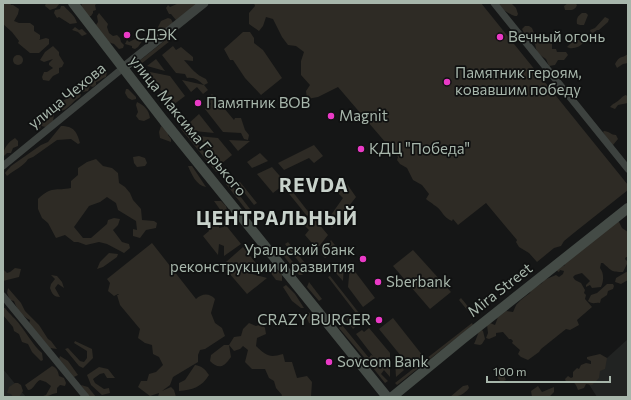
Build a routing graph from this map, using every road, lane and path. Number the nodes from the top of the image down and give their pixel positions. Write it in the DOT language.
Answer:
graph roads {
  1 [pos="73,3"];
  2 [pos="204,3"];
  3 [pos="494,3"];
  4 [pos="123,68"];
  5 [pos="3,166"];
  6 [pos="628,169"];
  7 [pos="628,208"];
  8 [pos="3,296"];
  9 [pos="86,397"];
  10 [pos="387,397"];
  11 [pos="392,397"];
  1 -- 4 [label="main road, улица Максима Горького"];
  2 -- 4 [label="street, улица Чехова"];
  3 -- 6 [label="street"];
  4 -- 5 [label="street, улица Чехова"];
  4 -- 10 [label="main road, улица Максима Горького"];
  7 -- 11 [label="main road, Mira Street"];
  8 -- 9 [label="street"];
}
